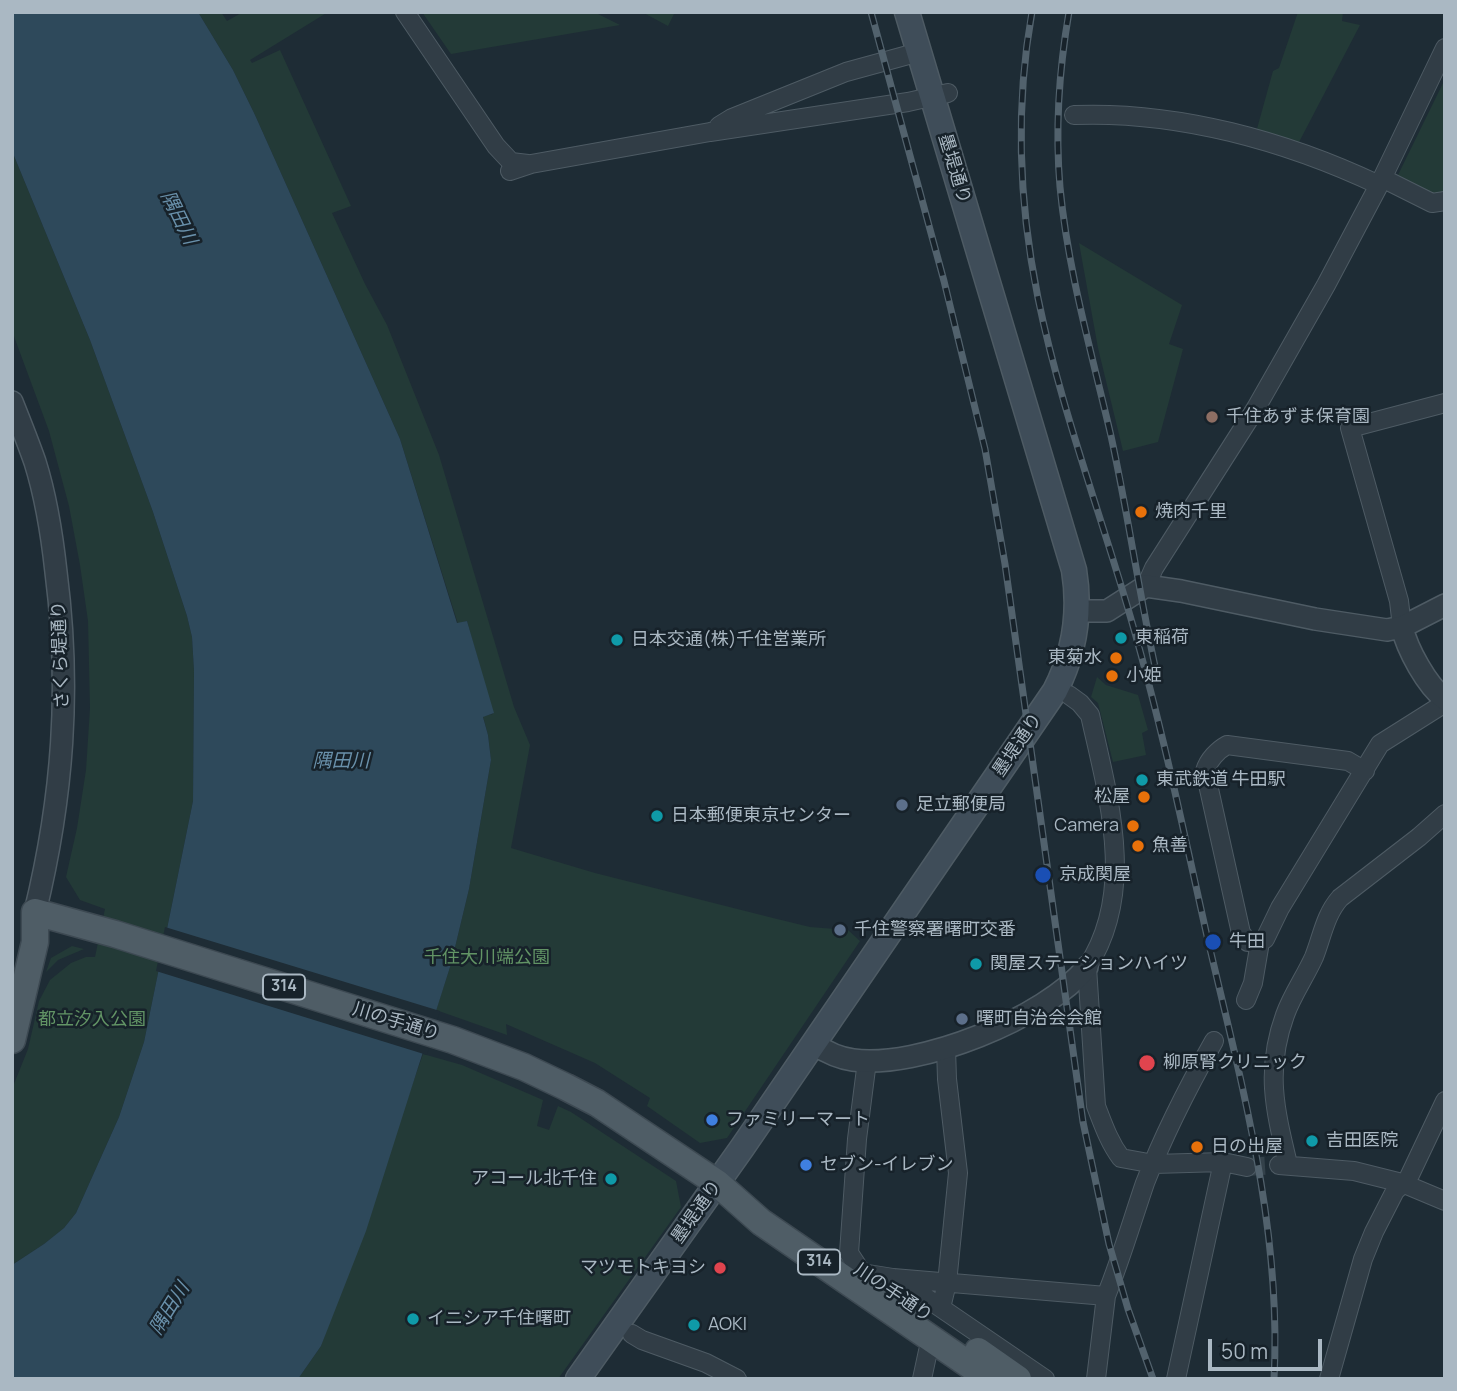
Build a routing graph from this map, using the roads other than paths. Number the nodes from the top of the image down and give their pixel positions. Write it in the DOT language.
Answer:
graph roads {
  1 [pos="405,12"];
  2 [pos="907,12"];
  3 [pos="924,12"];
  4 [pos="1445,48"];
  5 [pos="919,52"];
  6 [pos="940,94"];
  7 [pos="1074,115"];
  8 [pos="710,132"];
  9 [pos="531,164"];
  10 [pos="510,172"];
  11 [pos="1380,182"];
  12 [pos="1445,201"];
  13 [pos="12,402"];
  14 [pos="1445,403"];
  15 [pos="19,440"];
  16 [pos="1146,586"];
  17 [pos="1445,605"];
  18 [pos="1085,612"];
  19 [pos="1402,627"];
  20 [pos="1069,695"];
  21 [pos="1445,701"];
  22 [pos="1365,771"];
  23 [pos="1445,814"];
  24 [pos="35,912"];
  25 [pos="1260,942"];
  26 [pos="1087,967"];
  27 [pos="12,985"];
  28 [pos="1246,1000"];
  29 [pos="12,1040"];
  30 [pos="1214,1041"];
  31 [pos="820,1048"];
  32 [pos="946,1048"];
  33 [pos="867,1061"];
  34 [pos="1445,1101"];
  35 [pos="1223,1162"];
  36 [pos="1154,1164"];
  37 [pos="1247,1167"];
  38 [pos="1402,1183"];
  39 [pos="723,1188"];
  40 [pos="1445,1201"];
  41 [pos="893,1278"];
  42 [pos="858,1279"];
  43 [pos="947,1283"];
  44 [pos="1106,1296"];
  45 [pos="925,1315"];
  46 [pos="632,1334"];
  47 [pos="928,1351"];
  48 [pos="578,1379"];
  49 [pos="599,1379"];
  50 [pos="737,1379"];
  51 [pos="922,1379"];
  52 [pos="969,1379"];
  53 [pos="990,1379"];
  54 [pos="1018,1379"];
  55 [pos="1045,1379"];
  56 [pos="1096,1379"];
  57 [pos="1176,1379"];
  58 [pos="1329,1379"];
  1 -- 9 [label="street"];
  2 -- 5 [label="main road, 墨堤通り"];
  3 -- 6 [label="main road, 墨堤通り"];
  4 -- 11 [label="street"];
  5 -- 6 [label="main road, 墨堤通り"];
  5 -- 8 [label="street"];
  6 -- 8 [label="street"];
  6 -- 18 [label="main road, 墨堤通り"];
  7 -- 11 [label="street"];
  8 -- 9 [label="street"];
  9 -- 10 [label="street"];
  11 -- 12 [label="street"];
  11 -- 16 [label="street"];
  13 -- 15 [label="street, さくら堤通り"];
  14 -- 19 [label="street"];
  15 -- 24 [label="street, さくら堤通り"];
  16 -- 18 [label="street"];
  16 -- 19 [label="street"];
  17 -- 19 [label="street"];
  18 -- 20 [label="main road, 墨堤通り"];
  18 -- 31 [label="main road, 墨堤通り"];
  19 -- 21 [label="street"];
  20 -- 26 [label="street"];
  20 -- 31 [label="main road, 墨堤通り"];
  21 -- 22 [label="street"];
  22 -- 25 [label="street"];
  22 -- 25 [label="street"];
  23 -- 38 [label="street"];
  24 -- 27 [label="main road"];
  24 -- 29 [label="main road"];
  24 -- 39 [label="main road, 川の手通り / 314"];
  25 -- 28 [label="street"];
  26 -- 32 [label="street"];
  26 -- 36 [label="street"];
  30 -- 36 [label="street"];
  31 -- 33 [label="street"];
  31 -- 39 [label="main road, 墨堤通り"];
  32 -- 33 [label="street"];
  32 -- 43 [label="street"];
  33 -- 42 [label="street"];
  34 -- 38 [label="street"];
  35 -- 36 [label="street"];
  35 -- 37 [label="street"];
  35 -- 57 [label="street"];
  36 -- 44 [label="street"];
  38 -- 40 [label="street"];
  38 -- 58 [label="street"];
  39 -- 42 [label="main road, 川の手通り / 314"];
  39 -- 46 [label="main road, 墨堤通り"];
  39 -- 48 [label="main road, 墨堤通り"];
  41 -- 42 [label="street"];
  41 -- 43 [label="street"];
  41 -- 45 [label="street"];
  42 -- 45 [label="main road, 川の手通り / 314"];
  42 -- 47 [label="street"];
  43 -- 44 [label="street"];
  43 -- 45 [label="street"];
  44 -- 56 [label="street"];
  45 -- 53 [label="main road, 川の手通り / 314"];
  45 -- 54 [label="main road, 川の手通り / 314"];
  45 -- 55 [label="street"];
  46 -- 49 [label="main road, 墨堤通り"];
  46 -- 50 [label="street"];
  47 -- 51 [label="street"];
  47 -- 52 [label="street"];
}
